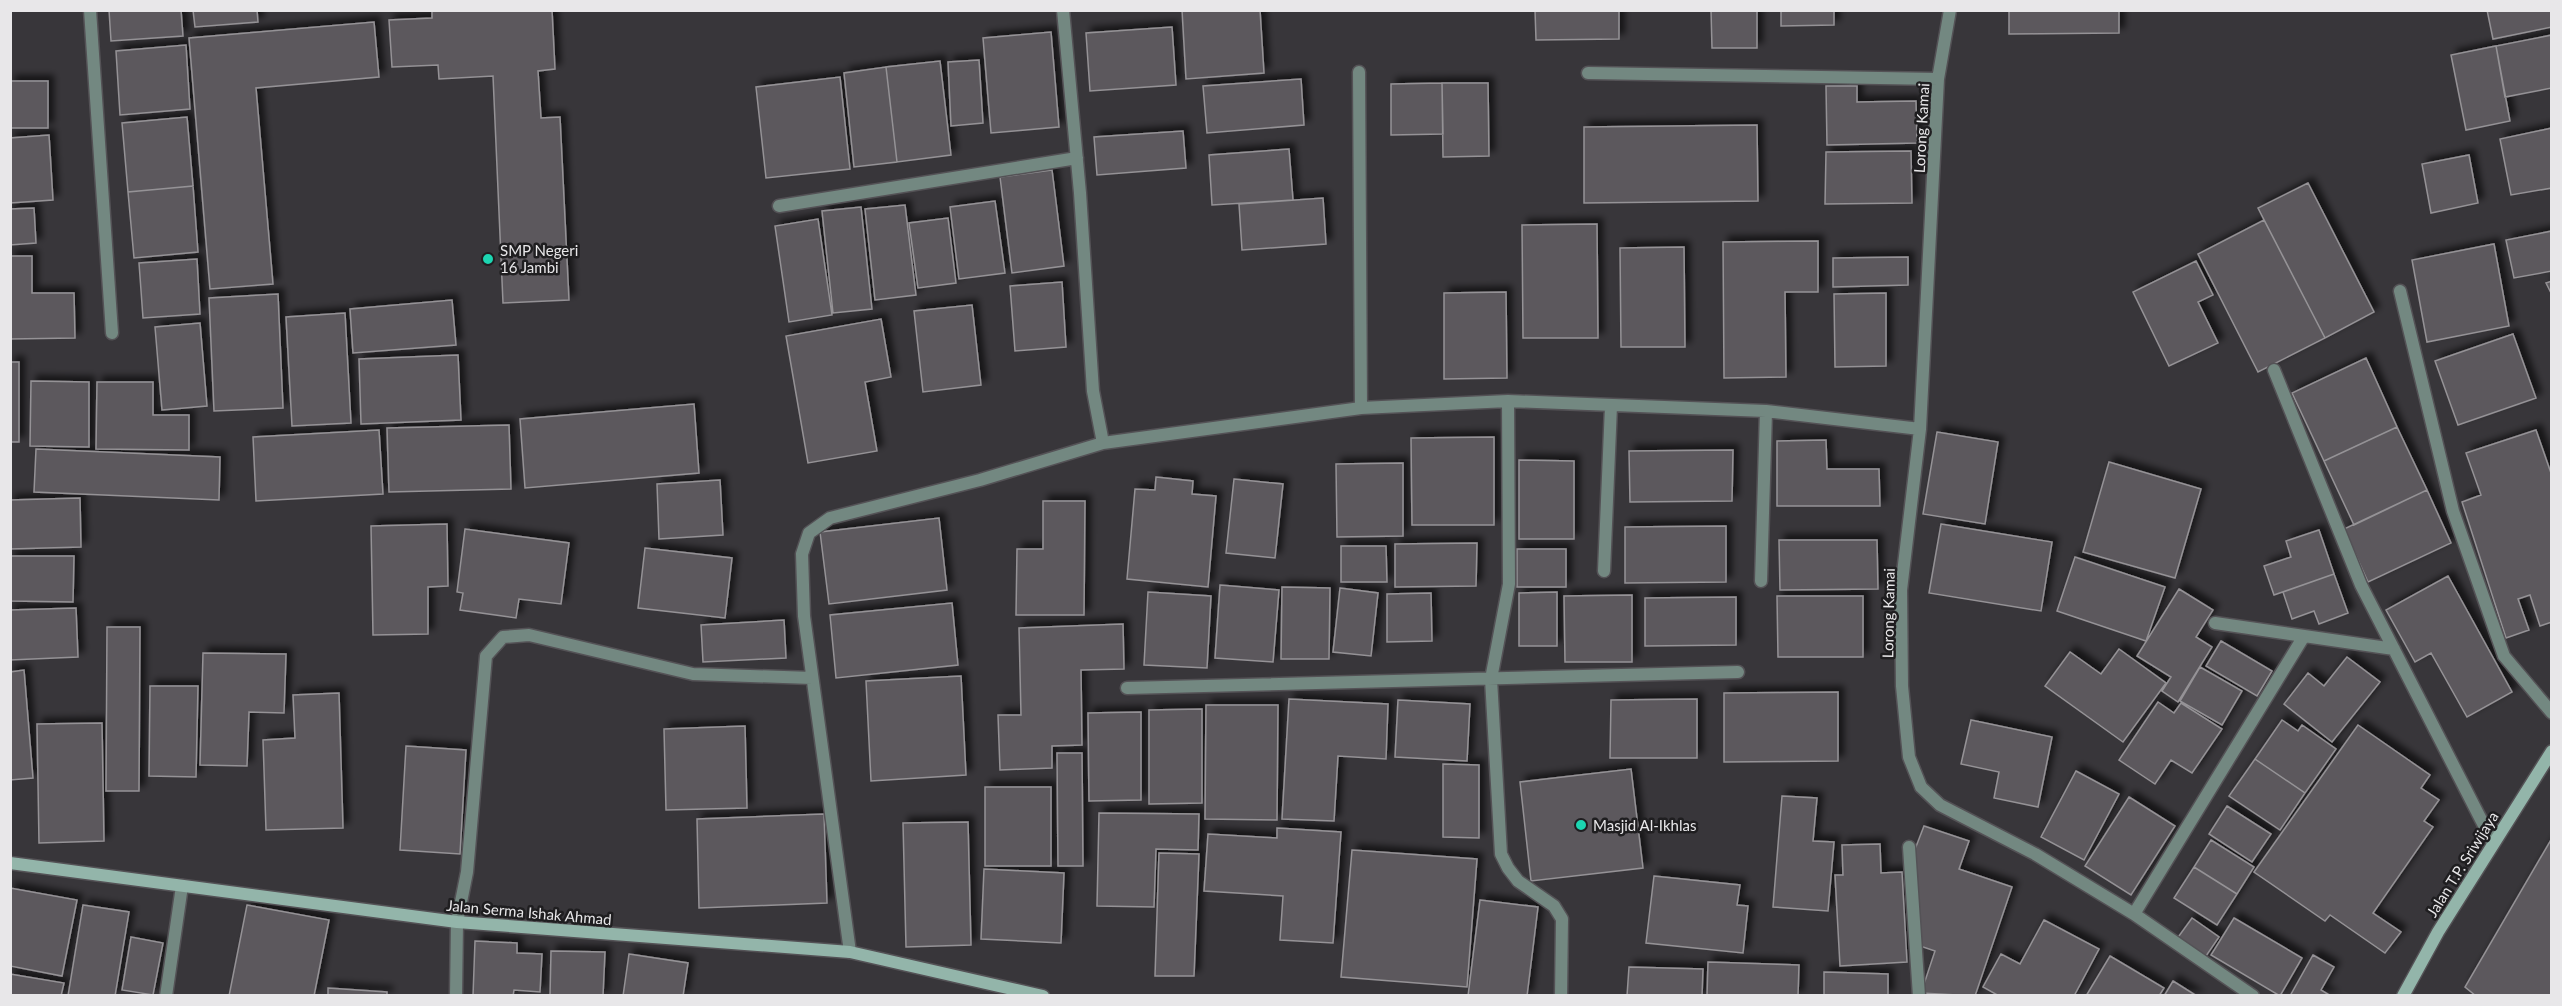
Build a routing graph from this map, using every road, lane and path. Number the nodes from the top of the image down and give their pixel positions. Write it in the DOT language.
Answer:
graph roads {
  1 [pos="90,10"];
  2 [pos="1064,10"];
  3 [pos="1950,10"];
  4 [pos="1359,72"];
  5 [pos="1588,73"];
  6 [pos="1938,79"];
  7 [pos="1077,158"];
  8 [pos="779,206"];
  9 [pos="2400,291"];
  10 [pos="112,333"];
  11 [pos="2274,370"];
  12 [pos="1508,401"];
  13 [pos="1611,406"];
  14 [pos="1361,408"];
  15 [pos="1766,411"];
  16 [pos="1920,429"];
  17 [pos="1103,443"];
  18 [pos="1604,571"];
  19 [pos="1761,581"];
  20 [pos="2215,623"];
  21 [pos="2304,636"];
  22 [pos="2394,649"];
  23 [pos="1738,672"];
  24 [pos="812,678"];
  25 [pos="1491,679"];
  26 [pos="1126,688"];
  27 [pos="2552,713"];
  28 [pos="2552,751"];
  29 [pos="2493,843"];
  30 [pos="1909,847"];
  31 [pos="10,863"];
  32 [pos="182,886"];
  33 [pos="2134,914"];
  34 [pos="457,922"];
  35 [pos="850,952"];
  36 [pos="166,996"];
  37 [pos="456,996"];
  38 [pos="1043,996"];
  39 [pos="1561,996"];
  40 [pos="1919,996"];
  41 [pos="2253,996"];
  42 [pos="2403,996"];
  1 -- 10 [label="street"];
  2 -- 7 [label="street"];
  3 -- 6 [label="street, Lorong Kamai"];
  4 -- 14 [label="street"];
  5 -- 6 [label="street"];
  6 -- 16 [label="street, Lorong Kamai"];
  7 -- 8 [label="street"];
  7 -- 17 [label="street"];
  9 -- 27 [label="street"];
  11 -- 22 [label="street"];
  12 -- 13 [label="street"];
  12 -- 14 [label="street"];
  12 -- 25 [label="street"];
  13 -- 15 [label="street"];
  13 -- 18 [label="street"];
  14 -- 17 [label="street"];
  15 -- 16 [label="street"];
  15 -- 19 [label="street"];
  16 -- 33 [label="street, Lorong Kamai"];
  17 -- 24 [label="street"];
  20 -- 21 [label="street"];
  21 -- 22 [label="street"];
  21 -- 33 [label="street"];
  22 -- 29 [label="street"];
  23 -- 25 [label="street"];
  24 -- 34 [label="street"];
  24 -- 35 [label="street"];
  25 -- 26 [label="street"];
  25 -- 39 [label="street"];
  28 -- 29 [label="street, Jalan T.P. Sriwijaya"];
  29 -- 42 [label="street, Jalan T.P. Sriwijaya"];
  30 -- 40 [label="street"];
  31 -- 32 [label="street, Jalan Serma Ishak Ahmad"];
  32 -- 34 [label="street, Jalan Serma Ishak Ahmad"];
  32 -- 36 [label="street"];
  33 -- 41 [label="street, Lorong Kamai"];
  34 -- 35 [label="street, Jalan Serma Ishak Ahmad"];
  34 -- 37 [label="street"];
  35 -- 38 [label="street, Jalan Serma Ishak Ahmad"];
}
